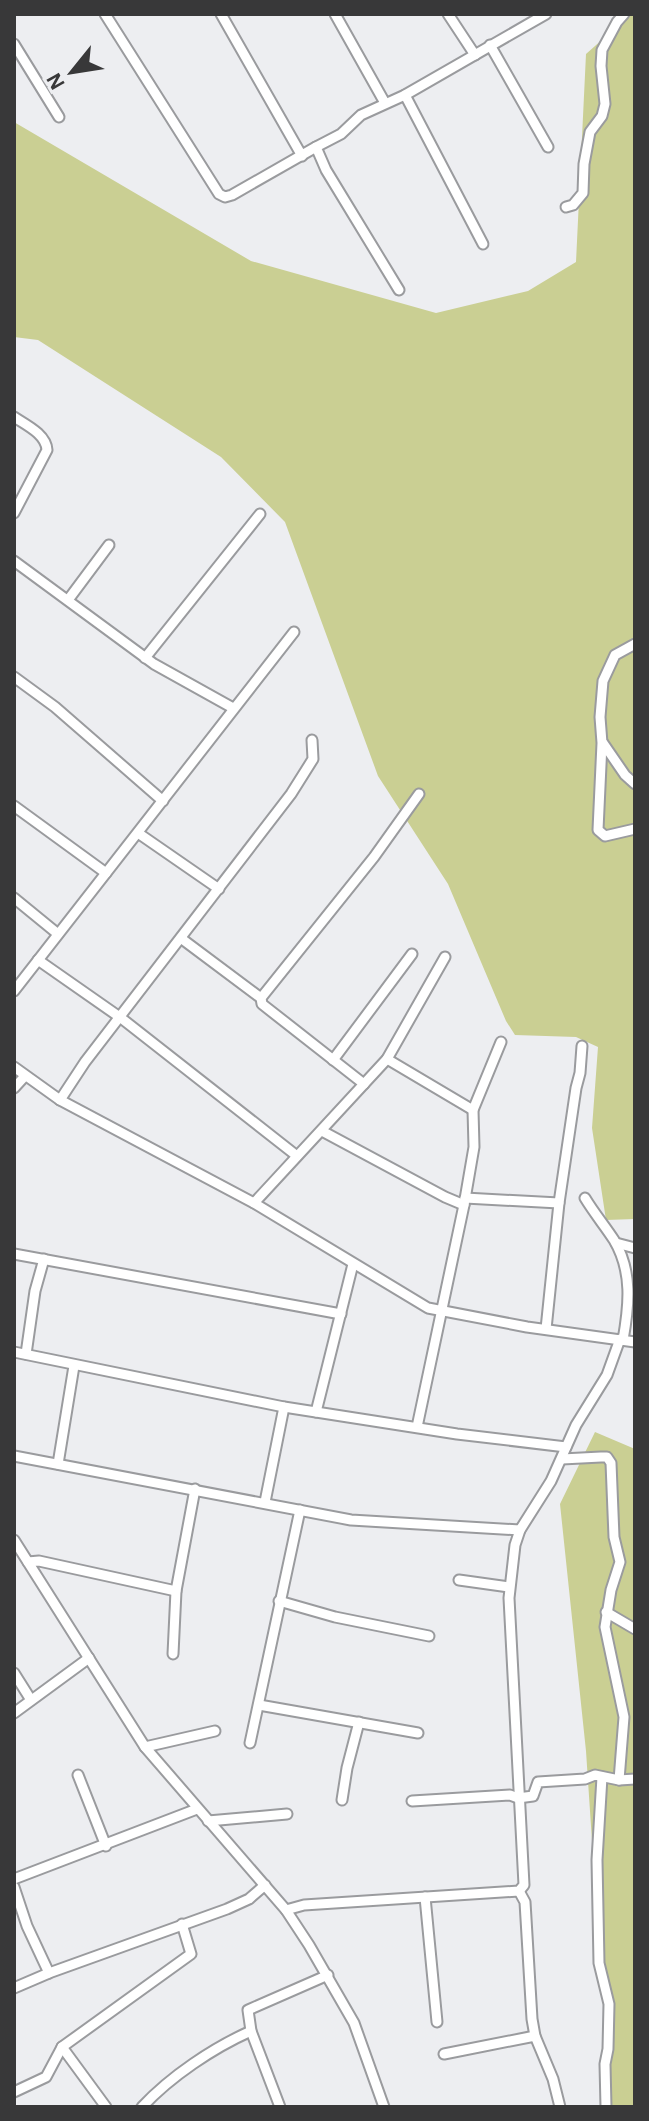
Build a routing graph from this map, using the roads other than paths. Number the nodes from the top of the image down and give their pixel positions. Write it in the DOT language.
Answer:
graph roads {
  1 [pos="105,14"];
  2 [pos="221,14"];
  3 [pos="335,14"];
  4 [pos="448,14"];
  5 [pos="546,14"];
  6 [pos="624,14"];
  7 [pos="14,44"];
  8 [pos="490,45"];
  9 [pos="475,55"];
  10 [pos="405,95"];
  11 [pos="385,103"];
  12 [pos="59,117"];
  13 [pos="316,147"];
  14 [pos="548,147"];
  15 [pos="302,156"];
  16 [pos="566,207"];
  17 [pos="483,244"];
  18 [pos="399,290"];
  19 [pos="14,417"];
  20 [pos="14,513"];
  21 [pos="260,514"];
  22 [pos="109,545"];
  23 [pos="14,561"];
  24 [pos="68,600"];
  25 [pos="294,632"];
  26 [pos="635,644"];
  27 [pos="145,658"];
  28 [pos="14,677"];
  29 [pos="233,708"];
  30 [pos="312,740"];
  31 [pos="602,743"];
  32 [pos="635,784"];
  33 [pos="419,794"];
  34 [pos="163,801"];
  35 [pos="14,806"];
  36 [pos="635,829"];
  37 [pos="138,833"];
  38 [pos="106,873"];
  39 [pos="219,889"];
  40 [pos="14,898"];
  41 [pos="58,934"];
  42 [pos="182,939"];
  43 [pos="412,954"];
  44 [pos="445,957"];
  45 [pos="38,960"];
  46 [pos="14,991"];
  47 [pos="261,998"];
  48 [pos="121,1018"];
  49 [pos="501,1042"];
  50 [pos="582,1046"];
  51 [pos="387,1059"];
  52 [pos="333,1060"];
  53 [pos="14,1067"];
  54 [pos="25,1076"];
  55 [pos="364,1084"];
  56 [pos="14,1088"];
  57 [pos="60,1100"];
  58 [pos="473,1110"];
  59 [pos="322,1131"];
  60 [pos="297,1156"];
  61 [pos="585,1198"];
  62 [pos="465,1201"];
  63 [pos="254,1203"];
  64 [pos="559,1203"];
  65 [pos="616,1243"];
  66 [pos="635,1248"];
  67 [pos="14,1254"];
  68 [pos="44,1259"];
  69 [pos="353,1264"];
  70 [pos="441,1312"];
  71 [pos="341,1314"];
  72 [pos="546,1329"];
  73 [pos="622,1340"];
  74 [pos="635,1342"];
  75 [pos="14,1352"];
  76 [pos="26,1354"];
  77 [pos="74,1366"];
  78 [pos="284,1407"];
  79 [pos="316,1412"];
  80 [pos="417,1427"];
  81 [pos="566,1447"];
  82 [pos="14,1456"];
  83 [pos="562,1459"];
  84 [pos="58,1464"];
  85 [pos="195,1489"];
  86 [pos="265,1502"];
  87 [pos="300,1510"];
  88 [pos="520,1530"];
  89 [pos="14,1540"];
  90 [pos="28,1562"];
  91 [pos="459,1580"];
  92 [pos="509,1587"];
  93 [pos="176,1591"];
  94 [pos="279,1601"];
  95 [pos="606,1612"];
  96 [pos="635,1629"];
  97 [pos="429,1636"];
  98 [pos="173,1654"];
  99 [pos="89,1658"];
  100 [pos="14,1673"];
  101 [pos="31,1700"];
  102 [pos="259,1705"];
  103 [pos="14,1713"];
  104 [pos="359,1722"];
  105 [pos="215,1731"];
  106 [pos="418,1733"];
  107 [pos="250,1743"];
  108 [pos="145,1747"];
  109 [pos="78,1775"];
  110 [pos="602,1777"];
  111 [pos="635,1779"];
  112 [pos="619,1780"];
  113 [pos="518,1798"];
  114 [pos="342,1800"];
  115 [pos="412,1801"];
  116 [pos="197,1809"];
  117 [pos="287,1814"];
  118 [pos="208,1821"];
  119 [pos="106,1846"];
  120 [pos="14,1879"];
  121 [pos="265,1885"];
  122 [pos="14,1887"];
  123 [pos="519,1891"];
  124 [pos="425,1897"];
  125 [pos="286,1910"];
  126 [pos="182,1924"];
  127 [pos="49,1973"];
  128 [pos="328,1975"];
  129 [pos="14,1988"];
  130 [pos="437,2022"];
  131 [pos="251,2031"];
  132 [pos="535,2036"];
  133 [pos="62,2047"];
  134 [pos="444,2054"];
  135 [pos="14,2092"];
  136 [pos="106,2107"];
  137 [pos="142,2107"];
  138 [pos="280,2107"];
  139 [pos="384,2107"];
  140 [pos="560,2107"];
  141 [pos="606,2107"];
  1 -- 15 [label="street"];
  2 -- 15 [label="street"];
  3 -- 11 [label="street"];
  4 -- 9 [label="street"];
  5 -- 8 [label="street"];
  6 -- 16 [label="street"];
  7 -- 12 [label="street"];
  8 -- 9 [label="street"];
  8 -- 14 [label="street"];
  9 -- 10 [label="street"];
  10 -- 11 [label="street"];
  10 -- 17 [label="street"];
  11 -- 13 [label="street"];
  13 -- 15 [label="street"];
  13 -- 18 [label="street"];
  19 -- 20 [label="street"];
  21 -- 27 [label="street"];
  22 -- 24 [label="street"];
  23 -- 24 [label="street"];
  24 -- 27 [label="street"];
  25 -- 29 [label="street"];
  26 -- 31 [label="street"];
  27 -- 29 [label="street"];
  28 -- 34 [label="street"];
  29 -- 34 [label="street"];
  30 -- 39 [label="street"];
  31 -- 32 [label="street"];
  31 -- 36 [label="street"];
  33 -- 47 [label="street"];
  34 -- 37 [label="street"];
  35 -- 38 [label="street"];
  37 -- 38 [label="street"];
  37 -- 39 [label="street"];
  38 -- 41 [label="street"];
  39 -- 42 [label="street"];
  40 -- 41 [label="street"];
  41 -- 45 [label="street"];
  42 -- 47 [label="street"];
  42 -- 48 [label="street"];
  43 -- 52 [label="street"];
  44 -- 51 [label="street"];
  45 -- 46 [label="street"];
  45 -- 48 [label="street"];
  47 -- 52 [label="street"];
  48 -- 57 [label="street"];
  48 -- 60 [label="street"];
  49 -- 58 [label="street"];
  50 -- 64 [label="street"];
  51 -- 55 [label="street"];
  51 -- 58 [label="street"];
  52 -- 55 [label="street"];
  53 -- 54 [label="street"];
  54 -- 56 [label="street"];
  54 -- 57 [label="street"];
  55 -- 59 [label="street"];
  57 -- 63 [label="street"];
  58 -- 62 [label="street"];
  59 -- 60 [label="street"];
  59 -- 62 [label="street"];
  60 -- 63 [label="street"];
  61 -- 65 [label="street"];
  62 -- 64 [label="street"];
  62 -- 70 [label="street"];
  63 -- 69 [label="street"];
  64 -- 72 [label="street"];
  65 -- 66 [label="street"];
  65 -- 73 [label="street"];
  67 -- 68 [label="street"];
  68 -- 71 [label="street"];
  68 -- 76 [label="street"];
  69 -- 70 [label="street"];
  69 -- 71 [label="street"];
  70 -- 72 [label="street"];
  70 -- 80 [label="street"];
  71 -- 79 [label="street"];
  72 -- 73 [label="street"];
  73 -- 74 [label="street"];
  73 -- 81 [label="street"];
  75 -- 76 [label="street"];
  76 -- 77 [label="street"];
  77 -- 78 [label="street"];
  77 -- 84 [label="street"];
  78 -- 79 [label="street"];
  78 -- 86 [label="street"];
  79 -- 80 [label="street"];
  80 -- 81 [label="street"];
  81 -- 83 [label="street"];
  82 -- 84 [label="street"];
  83 -- 88 [label="street"];
  83 -- 95 [label="street"];
  84 -- 85 [label="street"];
  85 -- 86 [label="street"];
  85 -- 93 [label="street"];
  86 -- 87 [label="street"];
  87 -- 88 [label="street"];
  87 -- 94 [label="street"];
  88 -- 92 [label="street"];
  89 -- 90 [label="street"];
  90 -- 93 [label="street"];
  90 -- 99 [label="street"];
  91 -- 92 [label="street"];
  92 -- 113 [label="street"];
  93 -- 98 [label="street"];
  94 -- 97 [label="street"];
  94 -- 102 [label="street"];
  95 -- 96 [label="street"];
  95 -- 112 [label="street"];
  99 -- 101 [label="street"];
  99 -- 108 [label="street"];
  100 -- 101 [label="street"];
  101 -- 103 [label="street"];
  102 -- 104 [label="street"];
  102 -- 107 [label="street"];
  104 -- 106 [label="street"];
  104 -- 114 [label="street"];
  105 -- 108 [label="street"];
  108 -- 116 [label="street"];
  109 -- 119 [label="street"];
  110 -- 112 [label="street"];
  110 -- 113 [label="street"];
  110 -- 141 [label="street"];
  111 -- 112 [label="street"];
  113 -- 115 [label="street"];
  113 -- 123 [label="street"];
  116 -- 118 [label="street"];
  116 -- 119 [label="street"];
  117 -- 118 [label="street"];
  118 -- 121 [label="street"];
  119 -- 120 [label="street"];
  121 -- 125 [label="street"];
  121 -- 126 [label="street"];
  122 -- 127 [label="street"];
  123 -- 124 [label="street"];
  123 -- 132 [label="street"];
  124 -- 125 [label="street"];
  124 -- 130 [label="street"];
  125 -- 128 [label="street"];
  126 -- 127 [label="street"];
  126 -- 133 [label="street"];
  127 -- 129 [label="street"];
  128 -- 131 [label="street"];
  128 -- 139 [label="street"];
  131 -- 137 [label="street"];
  131 -- 138 [label="street"];
  132 -- 134 [label="street"];
  132 -- 140 [label="street"];
  133 -- 135 [label="street"];
  133 -- 136 [label="street"];
}
